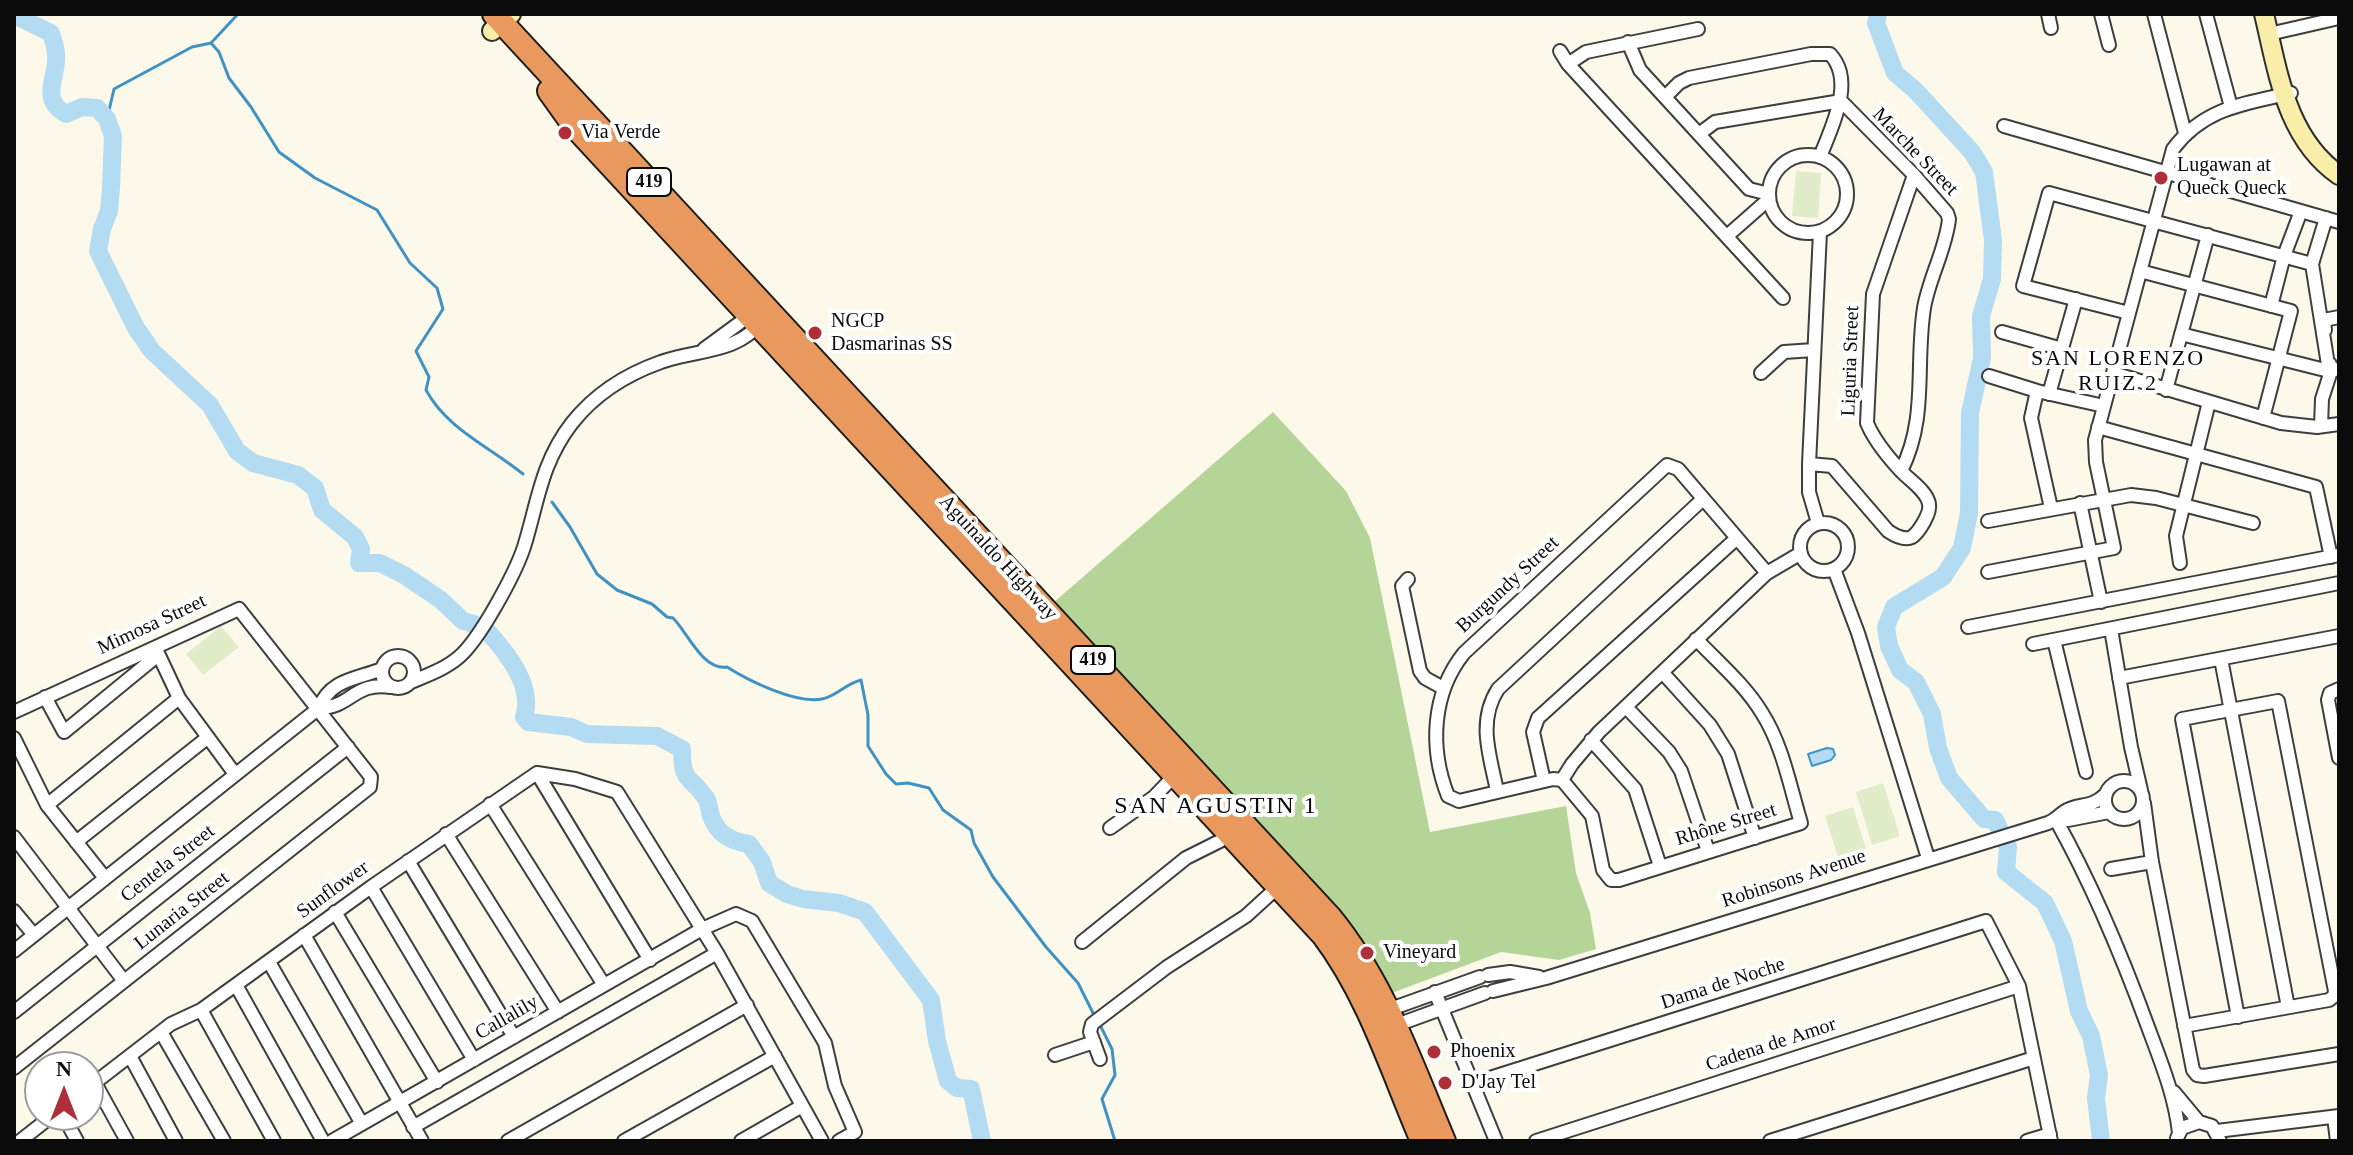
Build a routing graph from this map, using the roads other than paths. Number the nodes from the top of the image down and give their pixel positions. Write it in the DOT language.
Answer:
graph roads {
  1 [pos="2048,14"];
  2 [pos="2101,14"];
  3 [pos="2154,14"];
  4 [pos="2206,14"];
  5 [pos="2264,14"];
  6 [pos="2271,14"];
  7 [pos="2333,17"];
  8 [pos="495,19"];
  9 [pos="2051,28"];
  10 [pos="1698,29"];
  11 [pos="2272,34"];
  12 [pos="1628,42"];
  13 [pos="2109,45"];
  14 [pos="1560,51"];
  15 [pos="1568,64"];
  16 [pos="2287,94"];
  17 [pos="1665,97"];
  18 [pos="1841,101"];
  19 [pos="2231,107"];
  20 [pos="2004,126"];
  21 [pos="2185,133"];
  22 [pos="1699,134"];
  23 [pos="1820,157"];
  24 [pos="2339,167"];
  25 [pos="2167,172"];
  26 [pos="1914,175"];
  27 [pos="2339,175"];
  28 [pos="1769,196"];
  29 [pos="2301,211"];
  30 [pos="2154,220"];
  31 [pos="2332,220"];
  32 [pos="1820,232"];
  33 [pos="2208,235"];
  34 [pos="1727,236"];
  35 [pos="2284,256"];
  36 [pos="2312,264"];
  37 [pos="2140,271"];
  38 [pos="2194,286"];
  39 [pos="1783,298"];
  40 [pos="2076,299"];
  41 [pos="2271,306"];
  42 [pos="2129,313"];
  43 [pos="758,316"];
  44 [pos="2339,317"];
  45 [pos="2002,332"];
  46 [pos="2181,334"];
  47 [pos="2062,349"];
  48 [pos="1814,350"];
  49 [pos="2278,358"];
  50 [pos="2333,370"];
  51 [pos="1761,373"];
  52 [pos="2113,373"];
  53 [pos="1989,376"];
  54 [pos="2166,390"];
  55 [pos="2043,392"];
  56 [pos="2209,402"];
  57 [pos="2104,406"];
  58 [pos="2263,418"];
  59 [pos="2339,424"];
  60 [pos="2321,426"];
  61 [pos="2098,427"];
  62 [pos="2196,454"];
  63 [pos="1809,464"];
  64 [pos="1901,471"];
  65 [pos="2104,498"];
  66 [pos="1703,499"];
  67 [pos="2080,503"];
  68 [pos="2184,505"];
  69 [pos="2051,508"];
  70 [pos="1988,521"];
  71 [pos="1818,523"];
  72 [pos="2253,523"];
  73 [pos="1737,538"];
  74 [pos="2091,553"];
  75 [pos="2335,556"];
  76 [pos="1802,557"];
  77 [pos="2180,563"];
  78 [pos="1834,569"];
  79 [pos="1988,572"];
  80 [pos="1767,573"];
  81 [pos="1408,579"];
  82 [pos="2339,583"];
  83 [pos="2101,602"];
  84 [pos="1968,627"];
  85 [pos="2111,629"];
  86 [pos="2339,636"];
  87 [pos="1696,639"];
  88 [pos="2054,640"];
  89 [pos="2033,644"];
  90 [pos="157,650"];
  91 [pos="2221,659"];
  92 [pos="411,662"];
  93 [pos="451,664"];
  94 [pos="382,669"];
  95 [pos="1663,673"];
  96 [pos="2119,678"];
  97 [pos="411,682"];
  98 [pos="391,687"];
  99 [pos="1443,688"];
  100 [pos="2334,691"];
  101 [pos="45,697"];
  102 [pos="179,698"];
  103 [pos="1626,707"];
  104 [pos="319,708"];
  105 [pos="2231,710"];
  106 [pos="14,712"];
  107 [pos="14,738"];
  108 [pos="207,738"];
  109 [pos="1591,740"];
  110 [pos="348,747"];
  111 [pos="2131,747"];
  112 [pos="2339,758"];
  113 [pos="1182,769"];
  114 [pos="2086,772"];
  115 [pos="537,773"];
  116 [pos="235,774"];
  117 [pos="1562,780"];
  118 [pos="1544,781"];
  119 [pos="371,782"];
  120 [pos="2119,782"];
  121 [pos="1497,791"];
  122 [pos="2106,794"];
  123 [pos="2143,796"];
  124 [pos="490,804"];
  125 [pos="47,805"];
  126 [pos="2109,812"];
  127 [pos="2133,818"];
  128 [pos="2052,821"];
  129 [pos="1234,826"];
  130 [pos="1110,828"];
  131 [pos="446,834"];
  132 [pos="14,837"];
  133 [pos="1755,838"];
  134 [pos="2149,839"];
  135 [pos="76,842"];
  136 [pos="1708,851"];
  137 [pos="1928,858"];
  138 [pos="408,861"];
  139 [pos="2152,862"];
  140 [pos="1660,866"];
  141 [pos="2111,869"];
  142 [pos="105,878"];
  143 [pos="1285,880"];
  144 [pos="371,887"];
  145 [pos="67,908"];
  146 [pos="14,911"];
  147 [pos="335,912"];
  148 [pos="702,929"];
  149 [pos="34,935"];
  150 [pos="304,935"];
  151 [pos="1082,942"];
  152 [pos="97,947"];
  153 [pos="14,951"];
  154 [pos="717,953"];
  155 [pos="650,960"];
  156 [pos="269,962"];
  157 [pos="1546,978"];
  158 [pos="124,981"];
  159 [pos="236,985"];
  160 [pos="604,985"];
  161 [pos="2019,986"];
  162 [pos="1435,992"];
  163 [pos="747,1005"];
  164 [pos="2288,1007"];
  165 [pos="1441,1009"];
  166 [pos="201,1010"];
  167 [pos="14,1012"];
  168 [pos="558,1012"];
  169 [pos="2238,1017"];
  170 [pos="1383,1021"];
  171 [pos="2184,1026"];
  172 [pos="161,1032"];
  173 [pos="514,1037"];
  174 [pos="1094,1042"];
  175 [pos="2339,1054"];
  176 [pos="1055,1055"];
  177 [pos="130,1056"];
  178 [pos="775,1056"];
  179 [pos="2034,1058"];
  180 [pos="1100,1059"];
  181 [pos="474,1060"];
  182 [pos="14,1068"];
  183 [pos="104,1077"];
  184 [pos="437,1082"];
  185 [pos="1471,1084"];
  186 [pos="2169,1086"];
  187 [pos="399,1103"];
  188 [pos="104,1105"];
  189 [pos="802,1106"];
  190 [pos="2336,1116"];
  191 [pos="2199,1122"];
  192 [pos="362,1124"];
  193 [pos="413,1127"];
  194 [pos="2178,1137"];
  195 [pos="2050,1138"];
  196 [pos="2221,1138"];
  197 [pos="127,1141"];
  198 [pos="176,1141"];
  199 [pos="224,1141"];
  200 [pos="274,1141"];
  201 [pos="323,1141"];
  202 [pos="332,1141"];
  203 [pos="422,1141"];
  204 [pos="508,1141"];
  205 [pos="624,1141"];
  206 [pos="741,1141"];
  207 [pos="822,1141"];
  208 [pos="839,1141"];
  209 [pos="1422,1141"];
  210 [pos="1444,1141"];
  211 [pos="1496,1141"];
  212 [pos="1536,1141"];
  213 [pos="1770,1141"];
  214 [pos="2027,1141"];
  215 [pos="2337,1141"];
  1 -- 9 [label="street"];
  2 -- 13 [label="street"];
  3 -- 21 [label="street"];
  4 -- 19 [label="street"];
  5 -- 11 [label="street"];
  6 -- 11 [label="street"];
  7 -- 11 [label="street"];
  8 -- 43 [label="highway, Aguinaldo Highway / 419"];
  10 -- 12 [label="street"];
  11 -- 16 [label="street"];
  12 -- 15 [label="street"];
  12 -- 17 [label="street"];
  14 -- 15 [label="street"];
  15 -- 34 [label="street"];
  16 -- 19 [label="street"];
  16 -- 24 [label="street"];
  16 -- 27 [label="street"];
  17 -- 18 [label="street"];
  17 -- 22 [label="street"];
  18 -- 22 [label="street"];
  18 -- 23 [label="street"];
  18 -- 26 [label="street, Marche Street"];
  19 -- 21 [label="street"];
  20 -- 25 [label="street"];
  21 -- 25 [label="street"];
  22 -- 28 [label="street"];
  23 -- 28 [label="street"];
  23 -- 32 [label="street"];
  25 -- 29 [label="street"];
  25 -- 30 [label="street"];
  26 -- 64 [label="street, Liguria Street"];
  26 -- 64 [label="street, Marche Street"];
  28 -- 32 [label="street"];
  28 -- 34 [label="street"];
  29 -- 31 [label="street"];
  29 -- 35 [label="street"];
  30 -- 33 [label="street"];
  30 -- 37 [label="street"];
  30 -- 40 [label="street"];
  31 -- 36 [label="street"];
  32 -- 48 [label="street"];
  33 -- 35 [label="street"];
  33 -- 38 [label="street"];
  34 -- 39 [label="street"];
  35 -- 36 [label="street"];
  35 -- 41 [label="street"];
  36 -- 50 [label="street"];
  37 -- 38 [label="street"];
  37 -- 42 [label="street"];
  38 -- 41 [label="street"];
  38 -- 46 [label="street"];
  40 -- 42 [label="street"];
  40 -- 47 [label="street"];
  41 -- 49 [label="street"];
  42 -- 52 [label="street"];
  43 -- 93 [label="street"];
  43 -- 113 [label="highway, Aguinaldo Highway / 419"];
  44 -- 50 [label="street"];
  45 -- 47 [label="street"];
  46 -- 49 [label="street"];
  46 -- 54 [label="street"];
  47 -- 55 [label="street"];
  48 -- 51 [label="street"];
  48 -- 63 [label="street"];
  49 -- 50 [label="street"];
  49 -- 58 [label="street"];
  50 -- 60 [label="street"];
  52 -- 54 [label="street"];
  52 -- 57 [label="street"];
  53 -- 55 [label="street"];
  54 -- 56 [label="street"];
  55 -- 57 [label="street"];
  55 -- 69 [label="street"];
  56 -- 58 [label="street"];
  56 -- 62 [label="street"];
  57 -- 61 [label="street"];
  58 -- 60 [label="street"];
  59 -- 60 [label="street"];
  61 -- 62 [label="street"];
  61 -- 65 [label="street"];
  62 -- 68 [label="street"];
  62 -- 75 [label="street"];
  63 -- 64 [label="street, Liguria Street"];
  63 -- 71 [label="street"];
  65 -- 67 [label="street"];
  65 -- 68 [label="street"];
  65 -- 74 [label="street"];
  66 -- 73 [label="street, Burgundy Street"];
  66 -- 99 [label="street, Burgundy Street"];
  66 -- 121 [label="street"];
  67 -- 69 [label="street"];
  67 -- 74 [label="street"];
  68 -- 72 [label="street"];
  68 -- 77 [label="street"];
  69 -- 70 [label="street"];
  71 -- 76 [label="street"];
  71 -- 78 [label="street"];
  73 -- 80 [label="street, Burgundy Street"];
  73 -- 118 [label="street"];
  74 -- 79 [label="street"];
  74 -- 83 [label="street"];
  75 -- 83 [label="street"];
  76 -- 78 [label="street"];
  76 -- 80 [label="street"];
  78 -- 137 [label="street"];
  80 -- 87 [label="street"];
  81 -- 99 [label="street"];
  82 -- 85 [label="street"];
  83 -- 84 [label="street"];
  85 -- 88 [label="street"];
  85 -- 96 [label="street"];
  86 -- 91 [label="street"];
  87 -- 95 [label="street"];
  87 -- 133 [label="street, Rhône Street"];
  88 -- 89 [label="street"];
  88 -- 114 [label="street"];
  90 -- 101 [label="street, Mimosa Street"];
  90 -- 101 [label="street"];
  90 -- 102 [label="street"];
  90 -- 104 [label="street, Mimosa Street"];
  91 -- 96 [label="street"];
  91 -- 105 [label="street"];
  92 -- 93 [label="street"];
  92 -- 94 [label="street"];
  92 -- 97 [label="street"];
  93 -- 97 [label="street"];
  94 -- 98 [label="street"];
  94 -- 104 [label="street"];
  95 -- 103 [label="street"];
  95 -- 133 [label="street"];
  96 -- 111 [label="street"];
  97 -- 98 [label="street"];
  98 -- 104 [label="street"];
  99 -- 121 [label="street, Burgundy Street"];
  100 -- 112 [label="street"];
  101 -- 106 [label="street, Mimosa Street"];
  102 -- 108 [label="street"];
  102 -- 125 [label="street"];
  103 -- 109 [label="street"];
  103 -- 136 [label="street"];
  104 -- 110 [label="street, Mimosa Street"];
  104 -- 116 [label="street"];
  105 -- 164 [label="street"];
  105 -- 164 [label="street"];
  105 -- 169 [label="street"];
  107 -- 125 [label="street"];
  108 -- 116 [label="street"];
  108 -- 135 [label="street"];
  109 -- 117 [label="street"];
  109 -- 140 [label="street"];
  110 -- 119 [label="street, Mimosa Street"];
  110 -- 152 [label="street, Centela Street"];
  111 -- 120 [label="street"];
  111 -- 123 [label="street"];
  113 -- 129 [label="highway, Aguinaldo Highway / 419"];
  113 -- 130 [label="street"];
  115 -- 124 [label="street, Sunflower"];
  115 -- 148 [label="street"];
  115 -- 155 [label="street"];
  116 -- 142 [label="street"];
  117 -- 118 [label="street, Burgundy Street"];
  117 -- 140 [label="street, Rhône Street"];
  118 -- 121 [label="street, Burgundy Street"];
  119 -- 158 [label="street, Lunaria Street"];
  120 -- 122 [label="street"];
  120 -- 123 [label="street"];
  122 -- 126 [label="street"];
  122 -- 128 [label="street, Robinsons Avenue"];
  123 -- 127 [label="street"];
  123 -- 134 [label="street"];
  124 -- 131 [label="street, Sunflower"];
  124 -- 160 [label="street"];
  125 -- 135 [label="street"];
  126 -- 127 [label="street"];
  126 -- 128 [label="street, Robinsons Avenue"];
  127 -- 134 [label="street"];
  128 -- 137 [label="street, Robinsons Avenue"];
  128 -- 186 [label="street"];
  129 -- 143 [label="highway, Aguinaldo Highway / 419"];
  129 -- 151 [label="street"];
  131 -- 138 [label="street, Sunflower"];
  131 -- 168 [label="street"];
  132 -- 145 [label="street"];
  133 -- 136 [label="street, Rhône Street"];
  134 -- 139 [label="street"];
  135 -- 142 [label="street"];
  136 -- 140 [label="street, Rhône Street"];
  137 -- 157 [label="street, Robinsons Avenue"];
  138 -- 144 [label="street, Sunflower"];
  138 -- 173 [label="street"];
  139 -- 141 [label="street"];
  139 -- 171 [label="street"];
  142 -- 145 [label="street"];
  143 -- 170 [label="highway, Aguinaldo Highway / 419"];
  143 -- 174 [label="street"];
  144 -- 147 [label="street, Sunflower"];
  144 -- 181 [label="street"];
  145 -- 149 [label="street"];
  145 -- 152 [label="street"];
  146 -- 149 [label="street"];
  147 -- 150 [label="street, Sunflower"];
  147 -- 184 [label="street"];
  148 -- 154 [label="street"];
  148 -- 155 [label="street, Callalily"];
  148 -- 208 [label="street, Callalily"];
  149 -- 153 [label="street"];
  150 -- 156 [label="street, Sunflower"];
  150 -- 187 [label="street"];
  152 -- 158 [label="street"];
  152 -- 167 [label="street, Centela Street"];
  154 -- 163 [label="street"];
  154 -- 193 [label="street"];
  155 -- 160 [label="street, Callalily"];
  156 -- 159 [label="street, Sunflower"];
  156 -- 192 [label="street"];
  157 -- 162 [label="street, Robinsons Avenue"];
  157 -- 165 [label="street, Robinsons Avenue"];
  158 -- 182 [label="street, Lunaria Street"];
  159 -- 166 [label="street, Sunflower"];
  159 -- 201 [label="street"];
  160 -- 168 [label="street, Callalily"];
  161 -- 179 [label="street"];
  161 -- 185 [label="street, Dama de Noche"];
  161 -- 212 [label="street, Cadena de Amor"];
  162 -- 165 [label="street"];
  162 -- 170 [label="street, Robinsons Avenue"];
  163 -- 178 [label="street"];
  163 -- 204 [label="street"];
  164 -- 169 [label="street"];
  165 -- 170 [label="street, Robinsons Avenue"];
  165 -- 185 [label="street"];
  166 -- 172 [label="street, Sunflower"];
  166 -- 200 [label="street"];
  168 -- 173 [label="street, Callalily"];
  169 -- 171 [label="street"];
  170 -- 209 [label="highway, Aguinaldo Highway / 419"];
  170 -- 210 [label="highway, Aguinaldo Highway / 419"];
  171 -- 175 [label="street"];
  172 -- 177 [label="street, Sunflower"];
  172 -- 199 [label="street"];
  173 -- 181 [label="street, Callalily"];
  174 -- 176 [label="street"];
  174 -- 180 [label="street"];
  177 -- 183 [label="street, Sunflower"];
  177 -- 198 [label="street"];
  178 -- 189 [label="street"];
  178 -- 205 [label="street"];
  179 -- 195 [label="street"];
  179 -- 213 [label="street"];
  181 -- 184 [label="street, Callalily"];
  184 -- 187 [label="street, Callalily"];
  185 -- 211 [label="street"];
  186 -- 191 [label="street"];
  186 -- 194 [label="street"];
  187 -- 192 [label="street, Callalily"];
  187 -- 193 [label="street"];
  188 -- 197 [label="street"];
  189 -- 206 [label="street"];
  189 -- 207 [label="street"];
  190 -- 196 [label="street"];
  190 -- 215 [label="street"];
  191 -- 194 [label="street"];
  191 -- 196 [label="street"];
  192 -- 202 [label="street, Callalily"];
  193 -- 203 [label="street"];
  195 -- 214 [label="street"];
}
